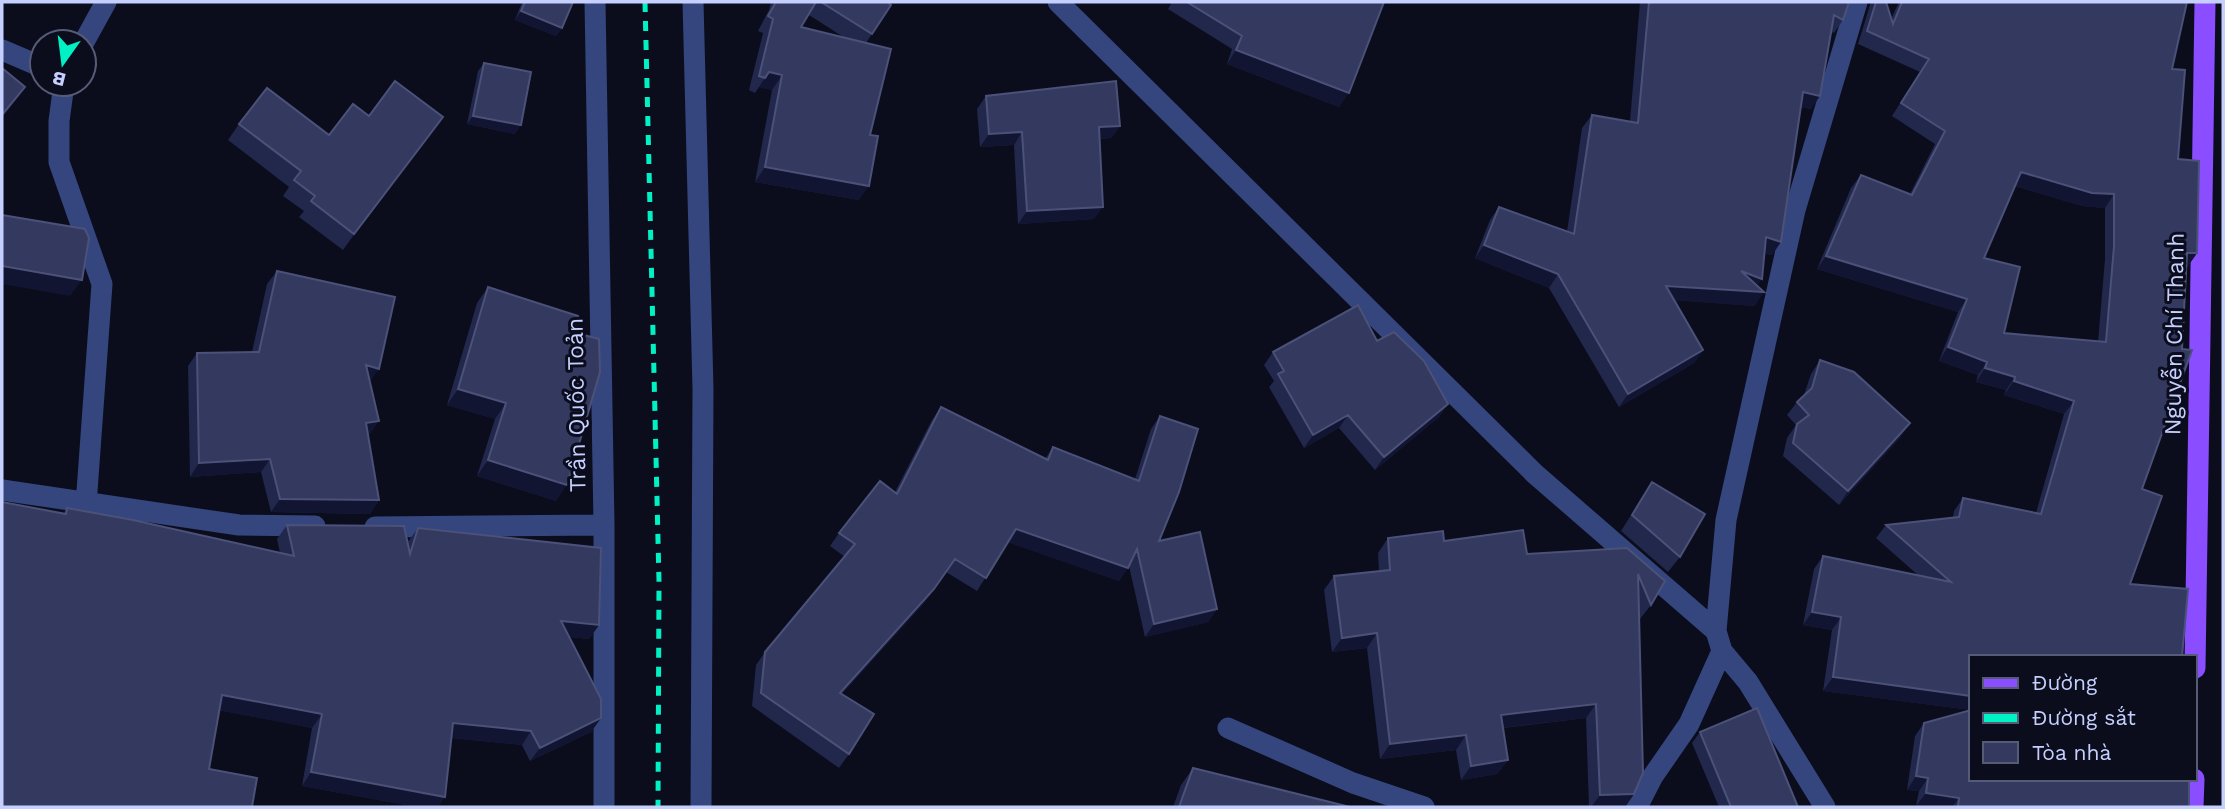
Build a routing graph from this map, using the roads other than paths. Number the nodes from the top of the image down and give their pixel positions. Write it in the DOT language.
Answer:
graph roads {
  1 [pos="106,2"];
  2 [pos="596,2"];
  3 [pos="693,2"];
  4 [pos="1058,2"];
  5 [pos="1857,2"];
  6 [pos="2205,2"];
  7 [pos="92,28"];
  8 [pos="2,50"];
  9 [pos="28,61"];
  10 [pos="62,98"];
  11 [pos="2,490"];
  12 [pos="86,505"];
  13 [pos="604,525"];
  14 [pos="332,527"];
  15 [pos="359,527"];
  16 [pos="1719,641"];
  17 [pos="2195,655"];
  18 [pos="1228,728"];
  19 [pos="2194,781"];
  20 [pos="604,807"];
  21 [pos="701,807"];
  22 [pos="1424,807"];
  23 [pos="1637,807"];
  24 [pos="1825,807"];
  25 [pos="2193,807"];
  1 -- 7 [label="street"];
  2 -- 13 [label="street, Trần Quốc Toản"];
  3 -- 21 [label="street"];
  4 -- 16 [label="street"];
  5 -- 16 [label="street"];
  6 -- 17 [label="main road, Nguyễn Chí Thanh"];
  8 -- 9 [label="street"];
  10 -- 12 [label="street"];
  11 -- 12 [label="street"];
  12 -- 14 [label="street"];
  13 -- 15 [label="street"];
  13 -- 20 [label="street, Trần Quốc Toản"];
  16 -- 23 [label="street"];
  16 -- 24 [label="street"];
  18 -- 22 [label="street"];
  19 -- 25 [label="main road"];
}
